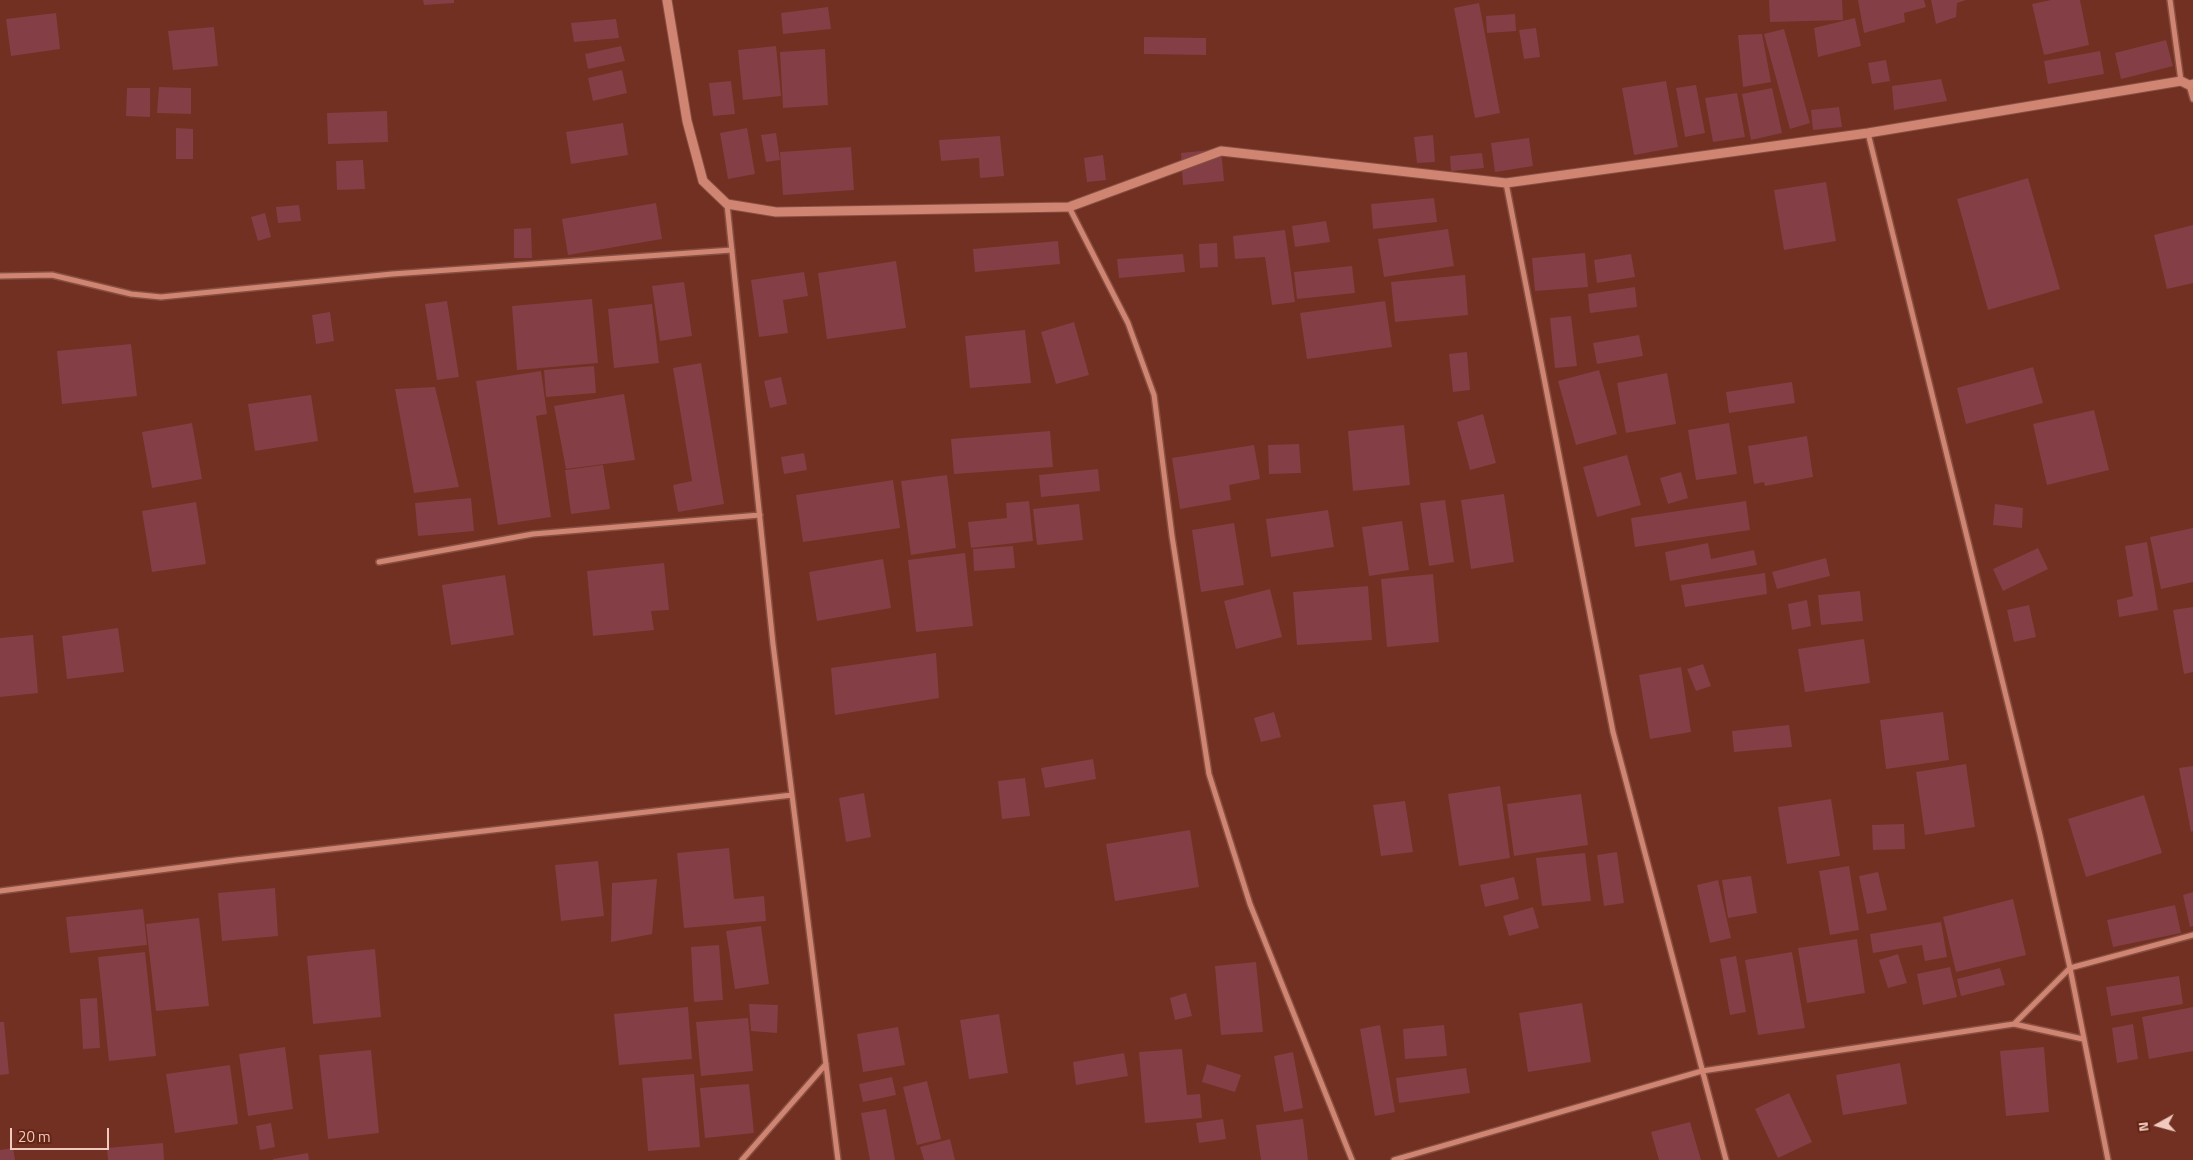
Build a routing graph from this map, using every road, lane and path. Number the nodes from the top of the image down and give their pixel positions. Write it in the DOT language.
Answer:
graph roads {
  1 [pos="667,0"];
  2 [pos="2170,0"];
  3 [pos="2188,84"];
  4 [pos="2193,99"];
  5 [pos="1868,133"];
  6 [pos="1506,183"];
  7 [pos="727,204"];
  8 [pos="1069,207"];
  9 [pos="732,250"];
  10 [pos="0,276"];
  11 [pos="760,515"];
  12 [pos="378,562"];
  13 [pos="792,795"];
  14 [pos="0,892"];
  15 [pos="2193,935"];
  16 [pos="2070,968"];
  17 [pos="2014,1024"];
  18 [pos="2083,1039"];
  19 [pos="826,1064"];
  20 [pos="1702,1071"];
  21 [pos="742,1160"];
  22 [pos="838,1160"];
  23 [pos="1352,1160"];
  24 [pos="1394,1160"];
  25 [pos="1726,1160"];
  26 [pos="2108,1160"];
  1 -- 7 [label="street"];
  2 -- 3 [label="street"];
  3 -- 4 [label="street"];
  3 -- 5 [label="street"];
  5 -- 6 [label="street"];
  5 -- 16 [label="street"];
  6 -- 8 [label="street"];
  6 -- 20 [label="street"];
  7 -- 8 [label="street"];
  7 -- 9 [label="street"];
  8 -- 23 [label="street"];
  9 -- 10 [label="street"];
  9 -- 11 [label="street"];
  11 -- 12 [label="street"];
  11 -- 13 [label="street"];
  13 -- 14 [label="street"];
  13 -- 19 [label="street"];
  15 -- 16 [label="street"];
  16 -- 17 [label="street"];
  16 -- 18 [label="street"];
  17 -- 18 [label="street"];
  17 -- 20 [label="street"];
  18 -- 26 [label="street"];
  19 -- 21 [label="street"];
  19 -- 22 [label="street"];
  20 -- 24 [label="street"];
  20 -- 25 [label="street"];
}
